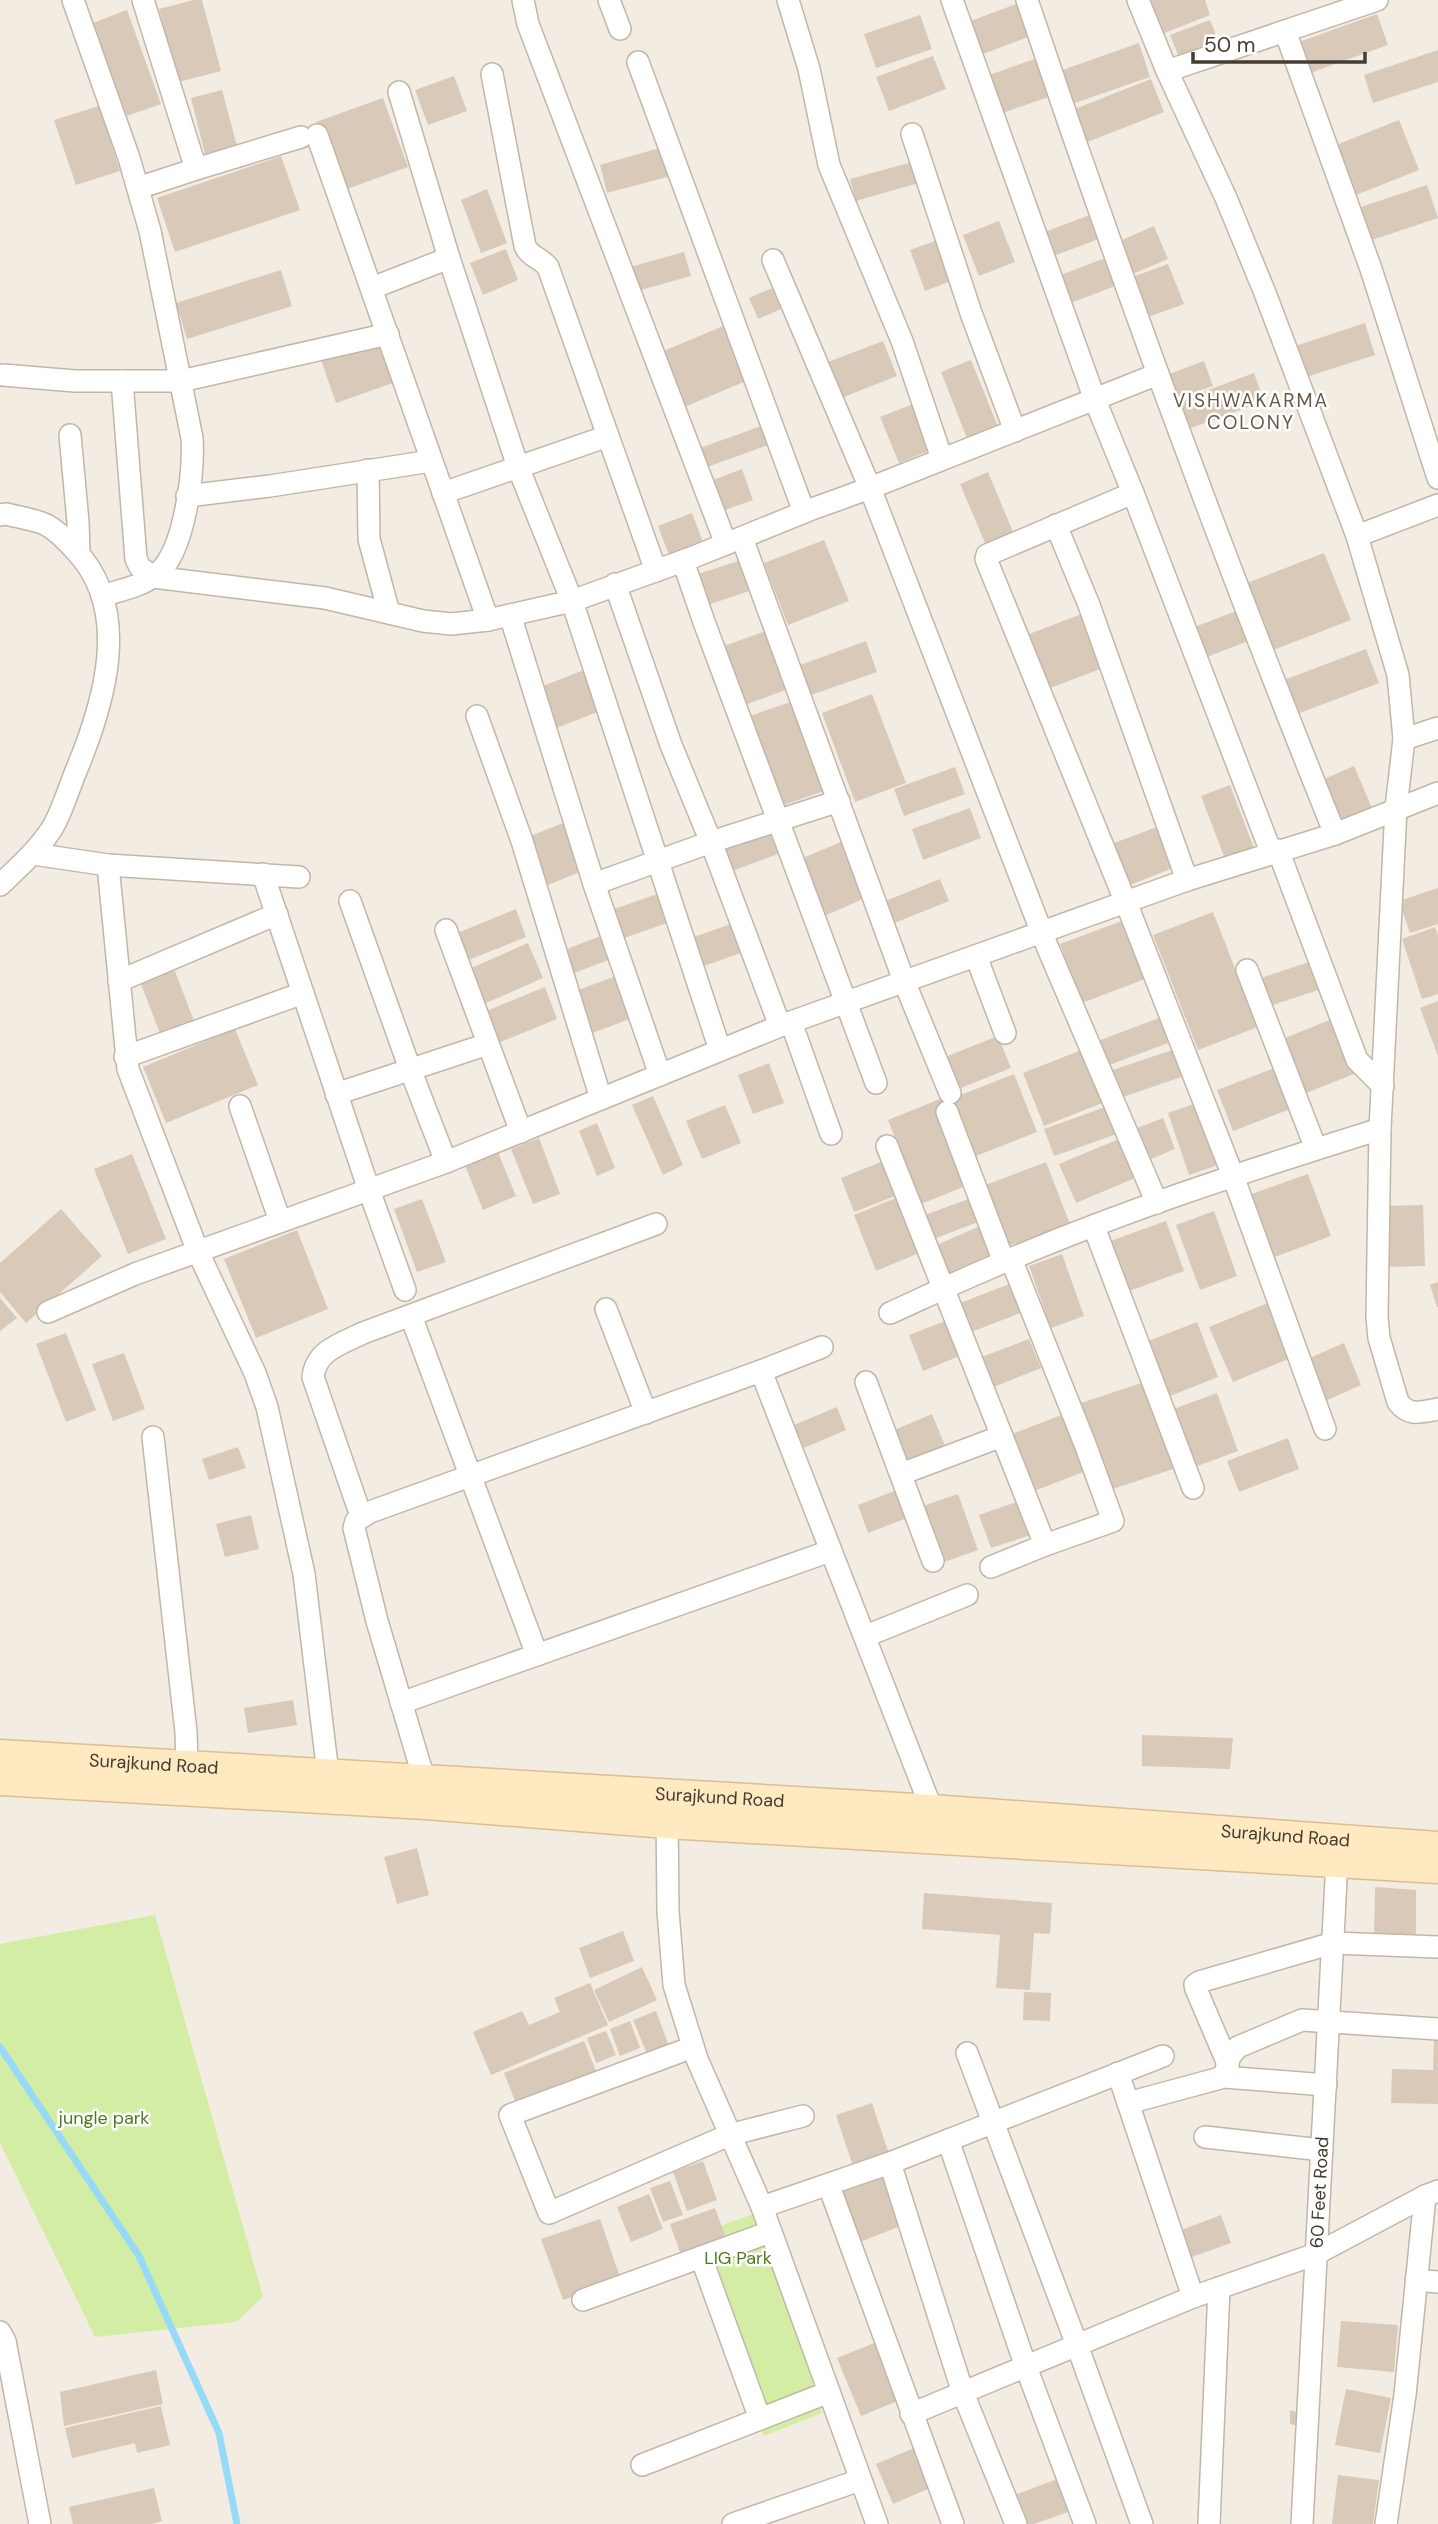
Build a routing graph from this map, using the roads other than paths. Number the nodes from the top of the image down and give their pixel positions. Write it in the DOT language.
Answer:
graph roads {
  1 [pos="73,0"];
  2 [pos="143,0"];
  3 [pos="523,0"];
  4 [pos="609,0"];
  5 [pos="788,0"];
  6 [pos="952,0"];
  7 [pos="1027,0"];
  8 [pos="1138,0"];
  9 [pos="1377,0"];
  10 [pos="620,29"];
  11 [pos="1284,31"];
  12 [pos="638,62"];
  13 [pos="1167,71"];
  14 [pos="492,74"];
  15 [pos="399,92"];
  16 [pos="912,134"];
  17 [pos="196,169"];
  18 [pos="138,188"];
  19 [pos="449,258"];
  20 [pos="773,260"];
  21 [pos="372,288"];
  22 [pos="388,334"];
  23 [pos="1,372"];
  24 [pos="1158,374"];
  25 [pos="122,381"];
  26 [pos="181,381"];
  27 [pos="1095,400"];
  28 [pos="1015,431"];
  29 [pos="70,435"];
  30 [pos="608,436"];
  31 [pos="942,459"];
  32 [pos="431,461"];
  33 [pos="518,467"];
  34 [pos="368,470"];
  35 [pos="1438,478"];
  36 [pos="870,488"];
  37 [pos="443,493"];
  38 [pos="1133,493"];
  39 [pos="187,496"];
  40 [pos="1438,505"];
  41 [pos="804,512"];
  42 [pos="0,515"];
  43 [pos="1056,525"];
  44 [pos="1357,536"];
  45 [pos="734,541"];
  46 [pos="79,553"];
  47 [pos="683,561"];
  48 [pos="656,571"];
  49 [pos="153,577"];
  50 [pos="615,584"];
  51 [pos="102,596"];
  52 [pos="572,601"];
  53 [pos="389,613"];
  54 [pos="510,615"];
  55 [pos="488,620"];
  56 [pos="477,716"];
  57 [pos="1438,728"];
  58 [pos="1404,739"];
  59 [pos="1438,793"];
  60 [pos="839,801"];
  61 [pos="1396,808"];
  62 [pos="778,820"];
  63 [pos="1335,834"];
  64 [pos="711,842"];
  65 [pos="1274,851"];
  66 [pos="33,854"];
  67 [pos="657,860"];
  68 [pos="108,865"];
  69 [pos="263,874"];
  70 [pos="299,877"];
  71 [pos="1187,880"];
  72 [pos="594,884"];
  73 [pos="0,885"];
  74 [pos="350,901"];
  75 [pos="1126,903"];
  76 [pos="277,914"];
  77 [pos="446,930"];
  78 [pos="1042,932"];
  79 [pos="976,956"];
  80 [pos="1247,970"];
  81 [pos="119,981"];
  82 [pos="904,981"];
  83 [pos="303,993"];
  84 [pos="846,1003"];
  85 [pos="786,1024"];
  86 [pos="1005,1033"];
  87 [pos="488,1044"];
  88 [pos="720,1050"];
  89 [pos="125,1058"];
  90 [pos="410,1069"];
  91 [pos="660,1074"];
  92 [pos="876,1083"];
  93 [pos="1382,1086"];
  94 [pos="336,1094"];
  95 [pos="601,1099"];
  96 [pos="240,1106"];
  97 [pos="1380,1129"];
  98 [pos="521,1132"];
  99 [pos="831,1134"];
  100 [pos="887,1146"];
  101 [pos="1316,1149"];
  102 [pos="446,1162"];
  103 [pos="1233,1176"];
  104 [pos="369,1190"];
  105 [pos="1157,1203"];
  106 [pos="280,1221"];
  107 [pos="656,1224"];
  108 [pos="1094,1227"];
  109 [pos="198,1252"];
  110 [pos="1007,1261"];
  111 [pos="944,1289"];
  112 [pos="405,1290"];
  113 [pos="606,1309"];
  114 [pos="48,1312"];
  115 [pos="890,1313"];
  116 [pos="411,1316"];
  117 [pos="822,1347"];
  118 [pos="761,1371"];
  119 [pos="866,1382"];
  120 [pos="1438,1409"];
  121 [pos="646,1413"];
  122 [pos="1325,1429"];
  123 [pos="1002,1436"];
  124 [pos="153,1437"];
  125 [pos="901,1474"];
  126 [pos="469,1476"];
  127 [pos="1193,1488"];
  128 [pos="361,1516"];
  129 [pos="1045,1545"];
  130 [pos="830,1551"];
  131 [pos="933,1560"];
  132 [pos="991,1567"];
  133 [pos="967,1595"];
  134 [pos="866,1636"];
  135 [pos="537,1656"];
  136 [pos="401,1703"];
  137 [pos="0,1755"];
  138 [pos="187,1766"];
  139 [pos="328,1774"];
  140 [pos="424,1779"];
  141 [pos="0,1780"];
  142 [pos="667,1809"];
  143 [pos="932,1811"];
  144 [pos="1438,1847"];
  145 [pos="1337,1861"];
  146 [pos="1438,1868"];
  147 [pos="1333,1942"];
  148 [pos="1438,1947"];
  149 [pos="1330,2022"];
  150 [pos="1438,2029"];
  151 [pos="693,2047"];
  152 [pos="967,2053"];
  153 [pos="1163,2056"];
  154 [pos="1226,2070"];
  155 [pos="1118,2073"];
  156 [pos="1326,2085"];
  157 [pos="1128,2103"];
  158 [pos="803,2116"];
  159 [pos="993,2122"];
  160 [pos="729,2135"];
  161 [pos="1205,2137"];
  162 [pos="948,2140"];
  163 [pos="1322,2150"];
  164 [pos="890,2163"];
  165 [pos="829,2186"];
  166 [pos="1431,2194"];
  167 [pos="762,2207"];
  168 [pos="770,2232"];
  169 [pos="1316,2254"];
  170 [pos="701,2257"];
  171 [pos="1416,2280"];
  172 [pos="1438,2282"];
  173 [pos="1219,2288"];
  174 [pos="1193,2297"];
  175 [pos="583,2300"];
  176 [pos="0,2332"];
  177 [pos="1077,2345"];
  178 [pos="1026,2367"];
  179 [pos="828,2392"];
  180 [pos="963,2393"];
  181 [pos="911,2414"];
  182 [pos="760,2419"];
  183 [pos="642,2465"];
  184 [pos="860,2480"];
  185 [pos="40,2524"];
  186 [pos="733,2524"];
  187 [pos="877,2524"];
  188 [pos="953,2524"];
  189 [pos="1016,2524"];
  190 [pos="1085,2524"];
  191 [pos="1142,2524"];
  192 [pos="1209,2524"];
  193 [pos="1302,2524"];
  194 [pos="1386,2524"];
  1 -- 18 [label="street"];
  2 -- 17 [label="street"];
  3 -- 45 [label="street"];
  4 -- 10 [label="street"];
  5 -- 31 [label="street"];
  6 -- 27 [label="street"];
  7 -- 24 [label="street"];
  8 -- 13 [label="street"];
  9 -- 11 [label="street"];
  11 -- 13 [label="street"];
  11 -- 35 [label="street"];
  12 -- 41 [label="street"];
  13 -- 44 [label="street"];
  14 -- 30 [label="street"];
  15 -- 19 [label="street"];
  16 -- 28 [label="street"];
  17 -- 18 [label="street"];
  17 -- 21 [label="street"];
  18 -- 26 [label="street"];
  19 -- 21 [label="street"];
  19 -- 33 [label="street"];
  20 -- 36 [label="street"];
  21 -- 22 [label="street"];
  22 -- 26 [label="street"];
  22 -- 32 [label="street"];
  23 -- 25 [label="street"];
  24 -- 27 [label="street"];
  24 -- 63 [label="street"];
  25 -- 26 [label="street"];
  25 -- 49 [label="street"];
  26 -- 39 [label="street"];
  27 -- 28 [label="street"];
  27 -- 38 [label="street"];
  28 -- 31 [label="street"];
  29 -- 46 [label="street"];
  30 -- 33 [label="street"];
  30 -- 48 [label="street"];
  31 -- 36 [label="street"];
  32 -- 34 [label="street"];
  32 -- 37 [label="street"];
  33 -- 37 [label="street"];
  33 -- 52 [label="street"];
  34 -- 39 [label="street"];
  34 -- 53 [label="street"];
  36 -- 41 [label="street"];
  36 -- 78 [label="street"];
  37 -- 55 [label="street"];
  38 -- 43 [label="street"];
  38 -- 65 [label="street"];
  39 -- 49 [label="street"];
  40 -- 44 [label="street"];
  41 -- 45 [label="street"];
  42 -- 46 [label="street"];
  43 -- 71 [label="street"];
  43 -- 75 [label="street"];
  44 -- 58 [label="street"];
  45 -- 47 [label="street"];
  45 -- 60 [label="street"];
  46 -- 51 [label="street"];
  47 -- 48 [label="street"];
  47 -- 62 [label="street"];
  48 -- 50 [label="street"];
  49 -- 51 [label="street"];
  49 -- 53 [label="street"];
  50 -- 52 [label="street"];
  50 -- 64 [label="street"];
  51 -- 66 [label="street"];
  52 -- 54 [label="street"];
  52 -- 67 [label="street"];
  53 -- 55 [label="street"];
  54 -- 55 [label="street"];
  54 -- 72 [label="street"];
  56 -- 95 [label="street"];
  57 -- 58 [label="street"];
  58 -- 61 [label="street"];
  59 -- 61 [label="street"];
  60 -- 62 [label="street"];
  60 -- 82 [label="street"];
  61 -- 63 [label="street"];
  61 -- 93 [label="street"];
  62 -- 64 [label="street"];
  62 -- 84 [label="street"];
  63 -- 65 [label="street"];
  64 -- 67 [label="street"];
  64 -- 85 [label="street"];
  65 -- 71 [label="street"];
  65 -- 93 [label="street"];
  66 -- 68 [label="street"];
  66 -- 73 [label="street"];
  67 -- 72 [label="street"];
  67 -- 88 [label="street"];
  68 -- 69 [label="street"];
  68 -- 81 [label="street"];
  69 -- 70 [label="street"];
  69 -- 76 [label="street"];
  71 -- 75 [label="street"];
  72 -- 91 [label="street"];
  74 -- 90 [label="street"];
  75 -- 78 [label="street"];
  75 -- 103 [label="street"];
  76 -- 81 [label="street"];
  76 -- 83 [label="street"];
  77 -- 87 [label="street"];
  78 -- 79 [label="street"];
  78 -- 105 [label="street"];
  79 -- 82 [label="street"];
  79 -- 86 [label="street"];
  80 -- 101 [label="street"];
  81 -- 89 [label="street"];
  82 -- 84 [label="street"];
  82 -- 110 [label="street"];
  83 -- 89 [label="street"];
  83 -- 94 [label="street"];
  84 -- 85 [label="street"];
  84 -- 92 [label="street"];
  85 -- 88 [label="street"];
  85 -- 99 [label="street"];
  87 -- 90 [label="street"];
  87 -- 98 [label="street"];
  88 -- 91 [label="street"];
  89 -- 109 [label="street"];
  90 -- 94 [label="street"];
  90 -- 102 [label="street"];
  91 -- 95 [label="street"];
  93 -- 97 [label="street"];
  94 -- 104 [label="street"];
  95 -- 98 [label="street"];
  96 -- 106 [label="street"];
  97 -- 101 [label="street"];
  97 -- 120 [label="street"];
  98 -- 102 [label="street"];
  100 -- 111 [label="street"];
  101 -- 103 [label="street"];
  102 -- 104 [label="street"];
  103 -- 105 [label="street"];
  103 -- 122 [label="street"];
  104 -- 106 [label="street"];
  104 -- 112 [label="street"];
  105 -- 108 [label="street"];
  106 -- 109 [label="street"];
  107 -- 116 [label="street"];
  108 -- 110 [label="street"];
  108 -- 127 [label="street"];
  109 -- 114 [label="street"];
  109 -- 139 [label="street"];
  110 -- 111 [label="street"];
  110 -- 129 [label="street"];
  111 -- 115 [label="street"];
  111 -- 123 [label="street"];
  113 -- 121 [label="street"];
  116 -- 126 [label="street"];
  116 -- 128 [label="street"];
  117 -- 118 [label="street"];
  118 -- 121 [label="street"];
  118 -- 130 [label="street"];
  119 -- 125 [label="street"];
  121 -- 126 [label="street"];
  123 -- 125 [label="street"];
  123 -- 129 [label="street"];
  124 -- 138 [label="street"];
  125 -- 131 [label="street"];
  126 -- 128 [label="street"];
  126 -- 135 [label="street"];
  128 -- 136 [label="street"];
  129 -- 132 [label="street"];
  130 -- 134 [label="street"];
  130 -- 135 [label="street"];
  133 -- 134 [label="street"];
  134 -- 143 [label="street"];
  135 -- 136 [label="street"];
  136 -- 140 [label="street"];
  137 -- 138 [label="main road, Surajkund Road"];
  138 -- 139 [label="main road, Surajkund Road"];
  139 -- 140 [label="main road, Surajkund Road"];
  140 -- 142 [label="main road, Surajkund Road"];
  141 -- 142 [label="main road, Surajkund Road"];
  142 -- 143 [label="main road, Surajkund Road"];
  142 -- 145 [label="main road, Surajkund Road"];
  142 -- 151 [label="street"];
  143 -- 144 [label="main road, Surajkund Road"];
  145 -- 146 [label="main road, Surajkund Road"];
  145 -- 147 [label="street, 60 Feet Road"];
  147 -- 148 [label="street"];
  147 -- 149 [label="street, 60 Feet Road"];
  147 -- 154 [label="street"];
  149 -- 150 [label="street"];
  149 -- 154 [label="street"];
  149 -- 156 [label="street, 60 Feet Road"];
  151 -- 160 [label="street"];
  151 -- 160 [label="street"];
  152 -- 159 [label="street"];
  153 -- 155 [label="street"];
  154 -- 156 [label="street"];
  154 -- 157 [label="street"];
  155 -- 157 [label="street"];
  155 -- 159 [label="street"];
  156 -- 163 [label="street, 60 Feet Road"];
  157 -- 174 [label="street"];
  158 -- 160 [label="street"];
  159 -- 162 [label="street"];
  159 -- 177 [label="street"];
  160 -- 167 [label="street"];
  161 -- 163 [label="street"];
  162 -- 164 [label="street"];
  162 -- 178 [label="street"];
  163 -- 169 [label="street, 60 Feet Road"];
  164 -- 165 [label="street"];
  164 -- 180 [label="street"];
  165 -- 167 [label="street"];
  165 -- 181 [label="street"];
  166 -- 169 [label="street"];
  166 -- 171 [label="street"];
  167 -- 168 [label="street"];
  168 -- 170 [label="street"];
  168 -- 179 [label="street"];
  169 -- 173 [label="street"];
  169 -- 193 [label="street, 60 Feet Road"];
  170 -- 175 [label="street"];
  170 -- 182 [label="street"];
  171 -- 172 [label="street"];
  171 -- 194 [label="street"];
  173 -- 174 [label="street"];
  173 -- 192 [label="street"];
  174 -- 177 [label="street"];
  176 -- 185 [label="street"];
  177 -- 178 [label="street"];
  177 -- 191 [label="street"];
  178 -- 180 [label="street"];
  178 -- 190 [label="street"];
  179 -- 182 [label="street"];
  179 -- 184 [label="street"];
  180 -- 181 [label="street"];
  180 -- 189 [label="street"];
  181 -- 188 [label="street"];
  182 -- 183 [label="street"];
  184 -- 186 [label="street"];
  184 -- 187 [label="street"];
}
